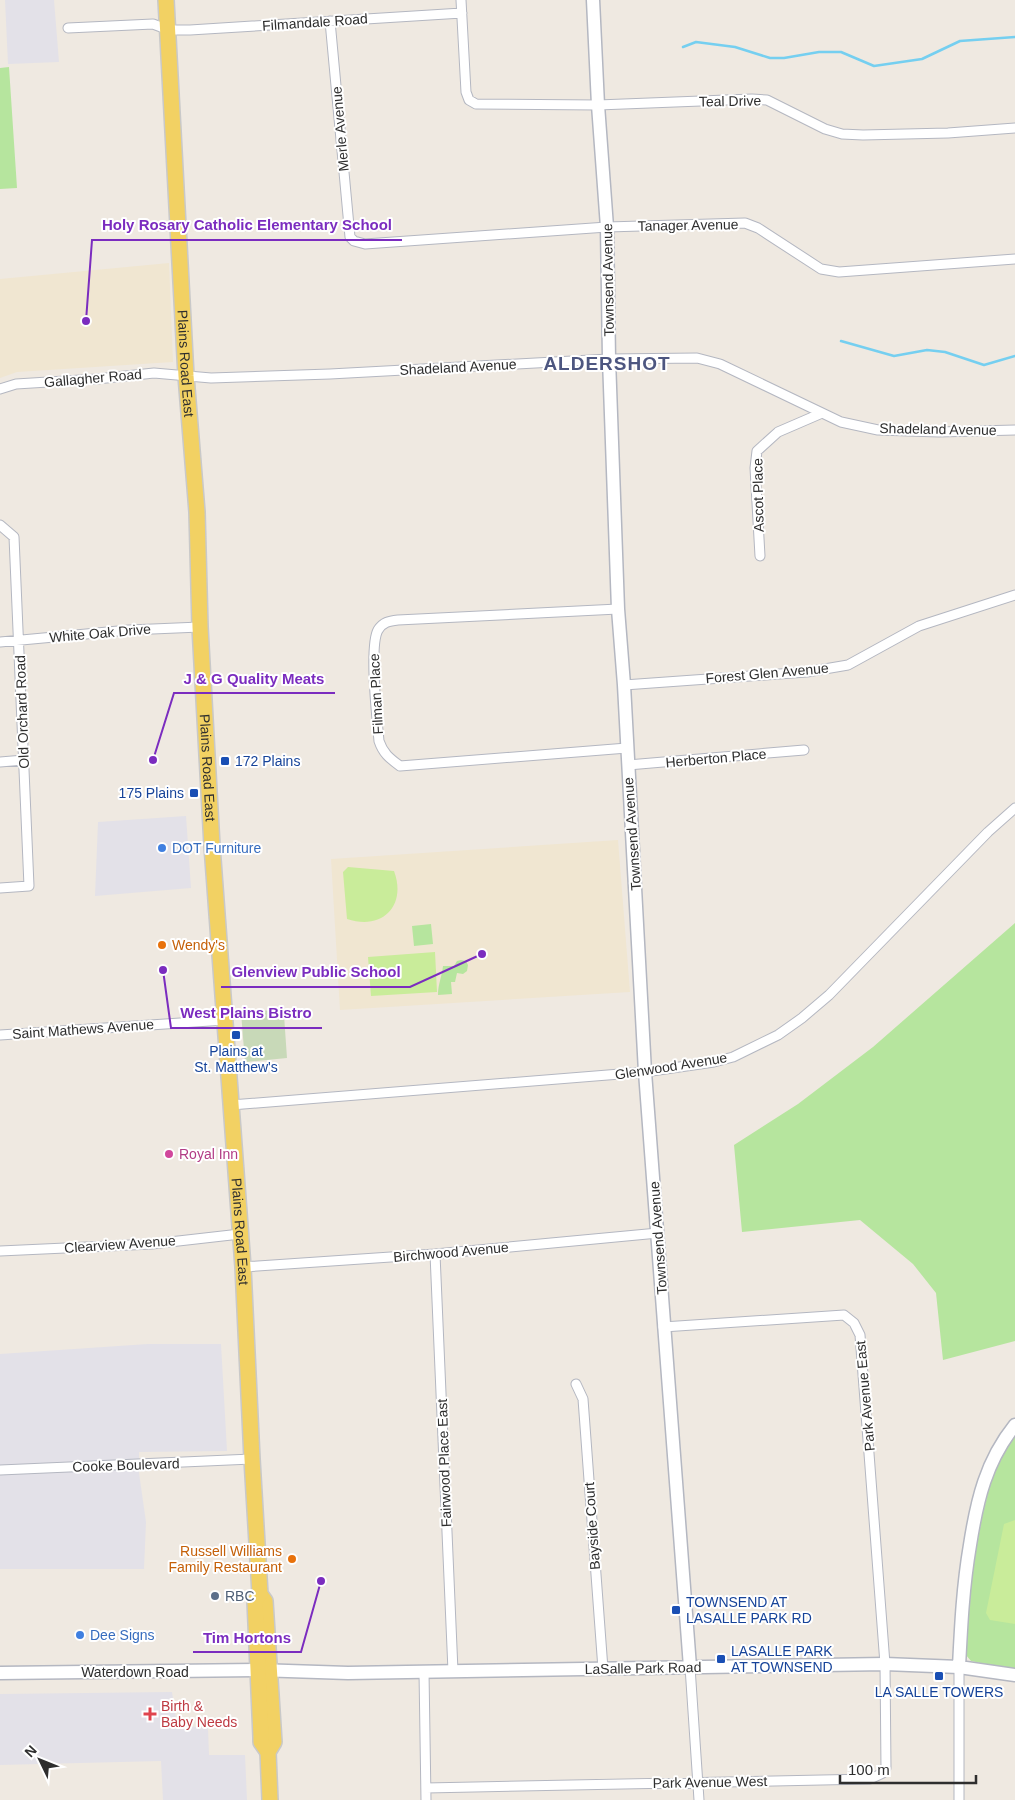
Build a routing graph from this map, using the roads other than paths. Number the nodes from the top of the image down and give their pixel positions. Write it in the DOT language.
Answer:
graph roads {
  1 [pos="166,0"];
  2 [pos="461,0"];
  3 [pos="593,0"];
  4 [pos="462,13"];
  5 [pos="330,21"];
  6 [pos="68,28"];
  7 [pos="169,30"];
  8 [pos="598,105"];
  9 [pos="1015,128"];
  10 [pos="607,227"];
  11 [pos="350,237"];
  12 [pos="1015,259"];
  13 [pos="609,359"];
  14 [pos="186,376"];
  15 [pos="0,389"];
  16 [pos="822,412"];
  17 [pos="1015,430"];
  18 [pos="0,525"];
  19 [pos="760,556"];
  20 [pos="1015,595"];
  21 [pos="618,609"];
  22 [pos="200,627"];
  23 [pos="19,640"];
  24 [pos="0,642"];
  25 [pos="624,685"];
  26 [pos="627,748"];
  27 [pos="804,750"];
  28 [pos="24,760"];
  29 [pos="0,762"];
  30 [pos="628,765"];
  31 [pos="1015,808"];
  32 [pos="0,888"];
  33 [pos="225,1020"];
  34 [pos="0,1035"];
  35 [pos="645,1072"];
  36 [pos="231,1105"];
  37 [pos="658,1233"];
  38 [pos="240,1234"];
  39 [pos="0,1250"];
  40 [pos="435,1254"];
  41 [pos="243,1267"];
  42 [pos="663,1327"];
  43 [pos="576,1384"];
  44 [pos="1015,1425"];
  45 [pos="252,1459"];
  46 [pos="0,1470"];
  47 [pos="885,1664"];
  48 [pos="959,1667"];
  49 [pos="690,1668"];
  50 [pos="603,1669"];
  51 [pos="264,1671"];
  52 [pos="453,1671"];
  53 [pos="424,1672"];
  54 [pos="0,1673"];
  55 [pos="1015,1675"];
  56 [pos="698,1782"];
  57 [pos="426,1788"];
  58 [pos="270,1800"];
  59 [pos="426,1800"];
  60 [pos="699,1800"];
  61 [pos="959,1800"];
  1 -- 7 [label="main road, Plains Road East"];
  2 -- 4 [label="street"];
  3 -- 8 [label="street, Townsend Avenue"];
  4 -- 5 [label="street, Filmandale Road"];
  4 -- 8 [label="street, Teal Drive"];
  5 -- 7 [label="street, Filmandale Road"];
  5 -- 11 [label="street, Merle Avenue"];
  6 -- 7 [label="street, Filmandale Road"];
  7 -- 14 [label="main road, Plains Road East"];
  8 -- 9 [label="street, Teal Drive"];
  8 -- 10 [label="street, Townsend Avenue"];
  10 -- 11 [label="street, Tanager Avenue"];
  10 -- 12 [label="street, Tanager Avenue"];
  10 -- 13 [label="street, Townsend Avenue"];
  13 -- 14 [label="street, Shadeland Avenue"];
  13 -- 16 [label="street, Shadeland Avenue"];
  13 -- 21 [label="street, Townsend Avenue"];
  14 -- 15 [label="street, Gallagher Road"];
  14 -- 22 [label="main road, Plains Road East"];
  16 -- 17 [label="street, Shadeland Avenue"];
  16 -- 19 [label="street, Ascot Place"];
  18 -- 23 [label="street, Old Orchard Road"];
  20 -- 25 [label="street, Forest Glen Avenue"];
  21 -- 25 [label="street, Townsend Avenue"];
  21 -- 26 [label="street, Filman Place"];
  22 -- 23 [label="street, White Oak Drive"];
  22 -- 33 [label="main road, Plains Road East"];
  23 -- 24 [label="street, White Oak Drive"];
  23 -- 28 [label="street, Old Orchard Road"];
  25 -- 26 [label="street, Townsend Avenue"];
  26 -- 30 [label="street, Townsend Avenue"];
  27 -- 30 [label="street, Herberton Place"];
  28 -- 29 [label="street"];
  28 -- 32 [label="street, Old Orchard Road"];
  30 -- 35 [label="street, Townsend Avenue"];
  31 -- 35 [label="street, Glenwood Avenue"];
  33 -- 34 [label="street, Saint Mathews Avenue"];
  33 -- 36 [label="main road, Plains Road East"];
  35 -- 36 [label="street, Glenwood Avenue"];
  35 -- 37 [label="street, Townsend Avenue"];
  36 -- 38 [label="main road, Plains Road East"];
  37 -- 40 [label="street, Birchwood Avenue"];
  37 -- 42 [label="street, Townsend Avenue"];
  38 -- 39 [label="street, Clearview Avenue"];
  38 -- 41 [label="main road, Plains Road East"];
  40 -- 41 [label="street, Birchwood Avenue"];
  40 -- 52 [label="street, Fairwood Place East"];
  41 -- 45 [label="main road, Plains Road East"];
  42 -- 47 [label="street, Park Avenue East"];
  42 -- 49 [label="street, Townsend Avenue"];
  43 -- 50 [label="street, Bayside Court"];
  44 -- 48 [label="street"];
  45 -- 46 [label="street, Cooke Boulevard"];
  45 -- 51 [label="main road, Plains Road East"];
  47 -- 48 [label="street, LaSalle Park Road"];
  47 -- 49 [label="street, LaSalle Park Road"];
  47 -- 56 [label="street, Park Avenue West"];
  48 -- 55 [label="street, LaSalle Park Road"];
  48 -- 61 [label="street"];
  49 -- 50 [label="street, LaSalle Park Road"];
  49 -- 56 [label="street"];
  50 -- 52 [label="street, LaSalle Park Road"];
  51 -- 53 [label="street, LaSalle Park Road"];
  51 -- 54 [label="street, Waterdown Road"];
  51 -- 58 [label="main road, Plains Road East"];
  52 -- 53 [label="street, LaSalle Park Road"];
  53 -- 57 [label="street"];
  56 -- 57 [label="street, Park Avenue West"];
  56 -- 60 [label="street"];
  57 -- 59 [label="street"];
}
